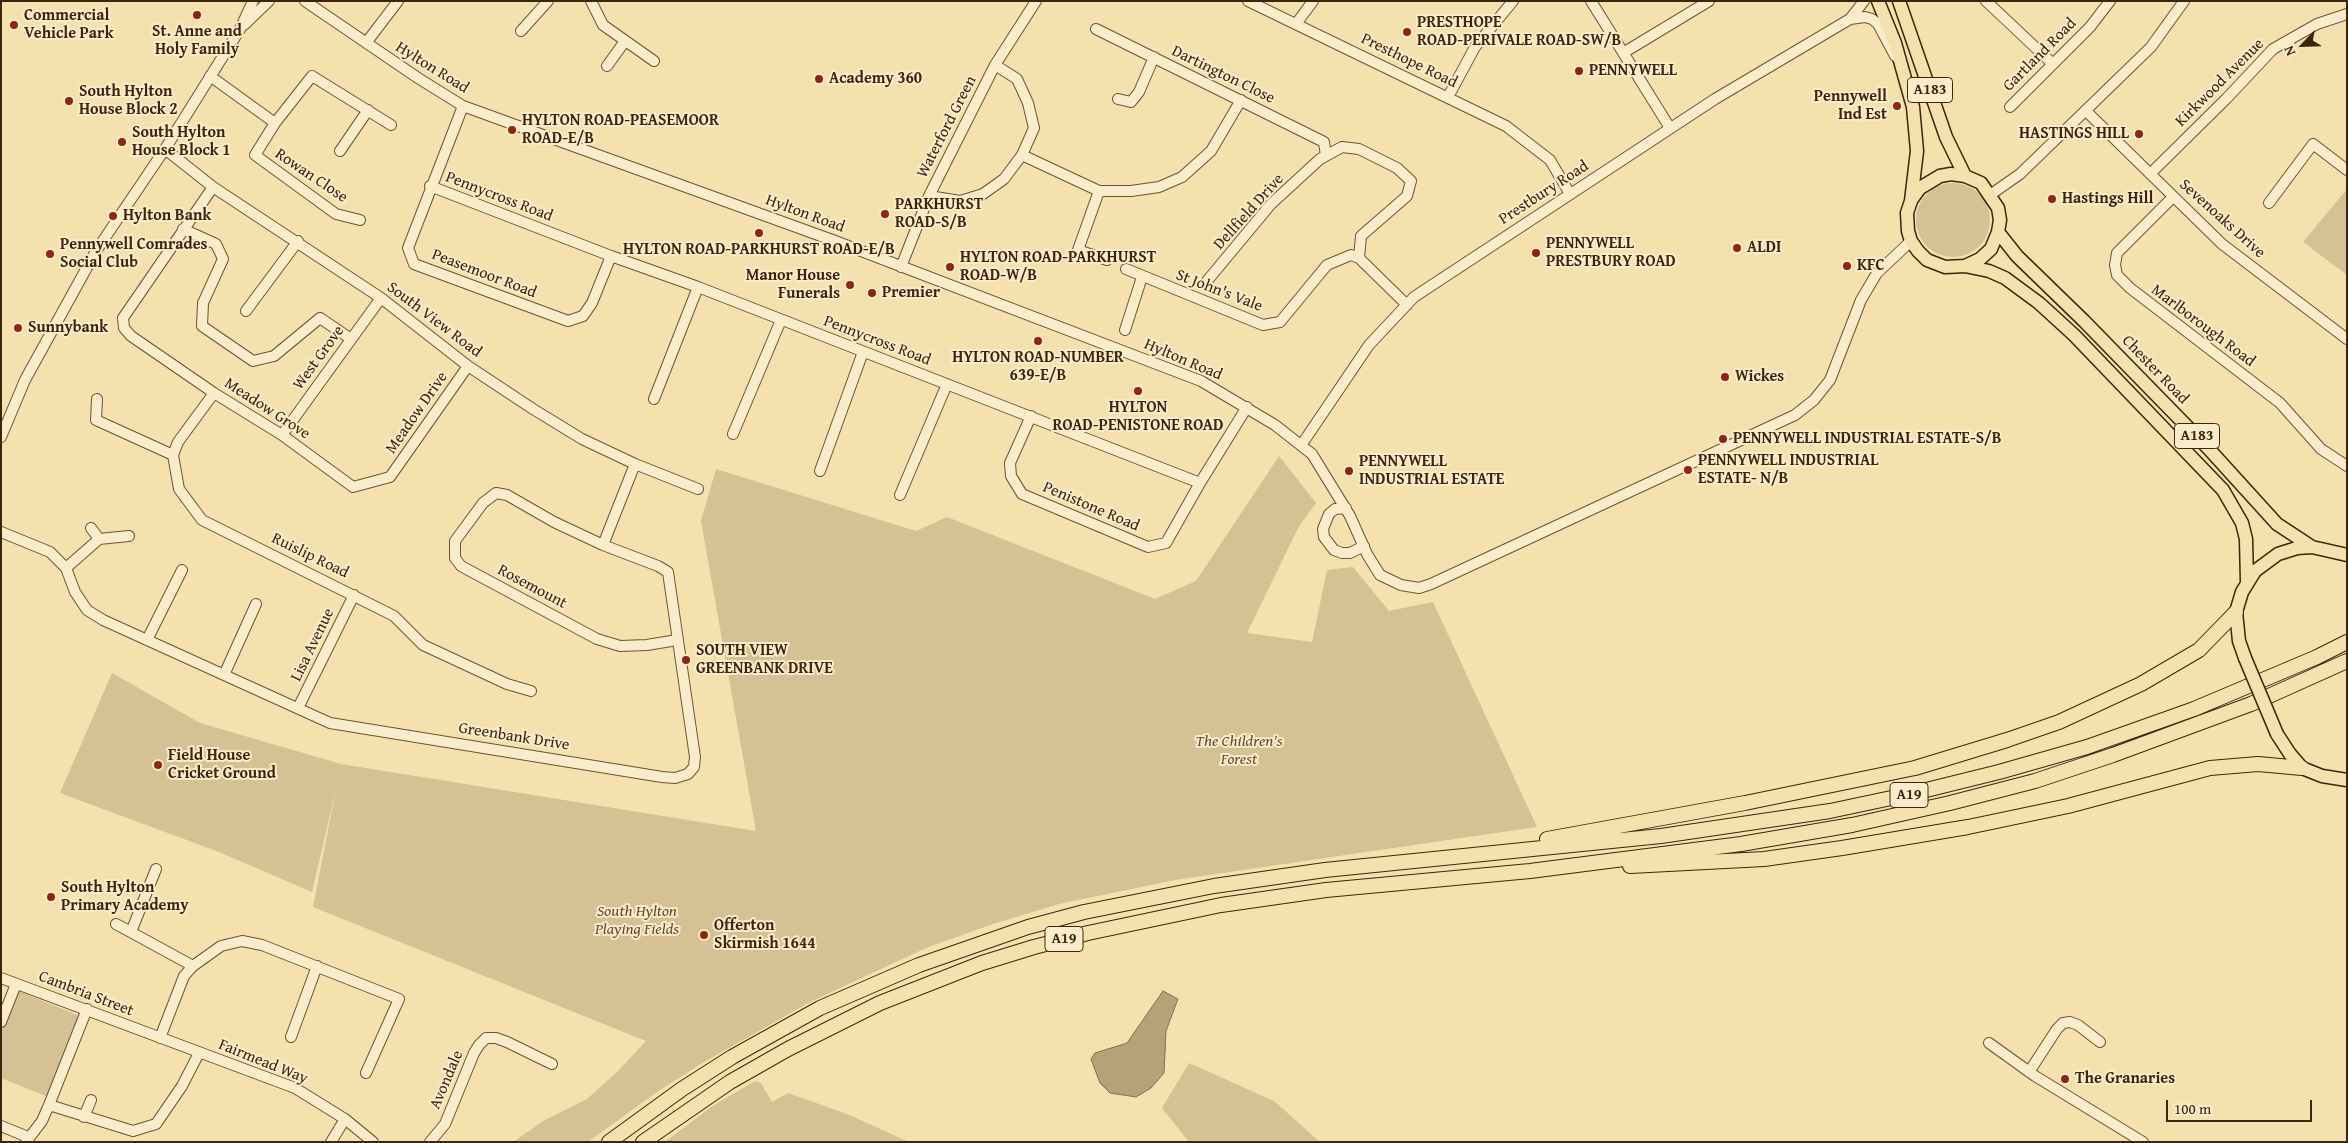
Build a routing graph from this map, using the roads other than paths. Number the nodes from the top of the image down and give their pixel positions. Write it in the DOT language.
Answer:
graph roads {
  1 [pos="253,1"];
  2 [pos="269,1"];
  3 [pos="305,1"];
  4 [pos="398,1"];
  5 [pos="548,1"];
  6 [pos="591,1"];
  7 [pos="1036,1"];
  8 [pos="1248,1"];
  9 [pos="1313,1"];
  10 [pos="1513,1"];
  11 [pos="1709,1"];
  12 [pos="1864,1"];
  13 [pos="1878,1"];
  14 [pos="1899,1"];
  15 [pos="1986,1"];
  16 [pos="2110,1"];
  17 [pos="2184,1"];
  18 [pos="1594,5"];
  19 [pos="1694,5"];
  20 [pos="2347,14"];
  21 [pos="1850,20"];
  22 [pos="1296,24"];
  23 [pos="240,29"];
  24 [pos="1096,29"];
  25 [pos="521,31"];
  26 [pos="625,41"];
  27 [pos="366,43"];
  28 [pos="1624,53"];
  29 [pos="1154,57"];
  30 [pos="654,61"];
  31 [pos="2053,64"];
  32 [pos="607,66"];
  33 [pos="995,66"];
  34 [pos="210,76"];
  35 [pos="1906,77"];
  36 [pos="1448,97"];
  37 [pos="1118,98"];
  38 [pos="1240,100"];
  39 [pos="464,106"];
  40 [pos="2010,107"];
  41 [pos="368,110"];
  42 [pos="2086,111"];
  43 [pos="275,123"];
  44 [pos="392,125"];
  45 [pos="1670,128"];
  46 [pos="166,149"];
  47 [pos="340,151"];
  48 [pos="1022,155"];
  49 [pos="1326,156"];
  50 [pos="2346,168"];
  51 [pos="2150,173"];
  52 [pos="1965,176"];
  53 [pos="430,186"];
  54 [pos="212,187"];
  55 [pos="1099,190"];
  56 [pos="1570,194"];
  57 [pos="1990,194"];
  58 [pos="930,196"];
  59 [pos="2173,197"];
  60 [pos="1911,201"];
  61 [pos="2269,203"];
  62 [pos="360,220"];
  63 [pos="183,229"];
  64 [pos="1998,232"];
  65 [pos="298,241"];
  66 [pos="1911,241"];
  67 [pos="611,256"];
  68 [pos="1359,258"];
  69 [pos="1107,260"];
  70 [pos="1965,266"];
  71 [pos="901,267"];
  72 [pos="1126,269"];
  73 [pos="1142,277"];
  74 [pos="1207,281"];
  75 [pos="698,287"];
  76 [pos="381,298"];
  77 [pos="1407,304"];
  78 [pos="246,311"];
  79 [pos="781,320"];
  80 [pos="1125,330"];
  81 [pos="2347,338"];
  82 [pos="351,339"];
  83 [pos="863,352"];
  84 [pos="468,366"];
  85 [pos="947,384"];
  86 [pos="214,393"];
  87 [pos="97,399"];
  88 [pos="654,399"];
  89 [pos="1247,408"];
  90 [pos="1031,416"];
  91 [pos="734,434"];
  92 [pos="282,435"];
  93 [pos="1,437"];
  94 [pos="1302,444"];
  95 [pos="173,455"];
  96 [pos="635,464"];
  97 [pos="2347,466"];
  98 [pos="820,471"];
  99 [pos="390,477"];
  100 [pos="1200,483"];
  101 [pos="698,489"];
  102 [pos="496,494"];
  103 [pos="900,495"];
  104 [pos="1346,508"];
  105 [pos="91,528"];
  106 [pos="1,532"];
  107 [pos="129,536"];
  108 [pos="99,539"];
  109 [pos="603,545"];
  110 [pos="1364,546"];
  111 [pos="2312,547"];
  112 [pos="2347,555"];
  113 [pos="66,568"];
  114 [pos="182,570"];
  115 [pos="2247,582"];
  116 [pos="354,595"];
  117 [pos="256,604"];
  118 [pos="2236,612"];
  119 [pos="147,640"];
  120 [pos="677,640"];
  121 [pos="2347,642"];
  122 [pos="2347,661"];
  123 [pos="224,675"];
  124 [pos="531,691"];
  125 [pos="298,708"];
  126 [pos="2302,768"];
  127 [pos="2347,780"];
  128 [pos="1448,857"];
  129 [pos="156,869"];
  130 [pos="1530,871"];
  131 [pos="116,924"];
  132 [pos="130,932"];
  133 [pos="193,966"];
  134 [pos="317,966"];
  135 [pos="1,978"];
  136 [pos="16,984"];
  137 [pos="87,1010"];
  138 [pos="1,1022"];
  139 [pos="291,1037"];
  140 [pos="160,1038"];
  141 [pos="1989,1042"];
  142 [pos="2100,1042"];
  143 [pos="199,1053"];
  144 [pos="552,1064"];
  145 [pos="2029,1072"];
  146 [pos="366,1073"];
  147 [pos="91,1100"];
  148 [pos="49,1105"];
  149 [pos="84,1117"];
  150 [pos="345,1119"];
  151 [pos="1,1126"];
  152 [pos="27,1139"];
  153 [pos="331,1142"];
  154 [pos="374,1142"];
  155 [pos="430,1142"];
  156 [pos="609,1142"];
  157 [pos="642,1142"];
  158 [pos="2143,1142"];
  1 -- 23 [label="street"];
  2 -- 23 [label="street"];
  3 -- 27 [label="street, Hylton Road"];
  4 -- 27 [label="street"];
  5 -- 25 [label="street"];
  6 -- 26 [label="street"];
  7 -- 33 [label="street"];
  8 -- 22 [label="street, Presthope Road"];
  9 -- 22 [label="street"];
  10 -- 36 [label="street"];
  11 -- 19 [label="street"];
  12 -- 21 [label="street, Prestbury Road"];
  13 -- 35 [label="main road, A183"];
  14 -- 52 [label="main road, A183"];
  15 -- 31 [label="street"];
  16 -- 31 [label="street, Gartland Road"];
  17 -- 42 [label="street"];
  18 -- 28 [label="street"];
  19 -- 28 [label="street"];
  20 -- 51 [label="street, Kirkwood Avenue"];
  21 -- 35 [label="street"];
  21 -- 45 [label="street, Prestbury Road"];
  22 -- 36 [label="street, Presthope Road"];
  23 -- 34 [label="street"];
  24 -- 29 [label="street, Dartington Close"];
  26 -- 30 [label="street"];
  26 -- 32 [label="street"];
  27 -- 39 [label="street, Hylton Road"];
  28 -- 45 [label="street"];
  29 -- 37 [label="street"];
  29 -- 38 [label="street, Dartington Close"];
  31 -- 40 [label="street, Gartland Road"];
  33 -- 48 [label="street, Waterford Green"];
  33 -- 58 [label="street, Waterford Green"];
  34 -- 43 [label="street, Rowan Close"];
  34 -- 46 [label="street"];
  35 -- 60 [label="main road, A183"];
  36 -- 56 [label="street, Presthope Road"];
  38 -- 49 [label="street, Dartington Close"];
  38 -- 55 [label="street"];
  39 -- 53 [label="street, Peasemoor Road"];
  39 -- 71 [label="street, Hylton Road"];
  41 -- 43 [label="street, Rowan Close"];
  41 -- 44 [label="street, Rowan Close"];
  41 -- 47 [label="street"];
  42 -- 51 [label="street, Sevenoaks Drive"];
  42 -- 57 [label="street"];
  43 -- 62 [label="street, Rowan Close"];
  45 -- 56 [label="street, Prestbury Road"];
  46 -- 54 [label="street, South View Road"];
  46 -- 93 [label="street"];
  48 -- 55 [label="street"];
  48 -- 58 [label="street, Waterford Green"];
  49 -- 68 [label="street, Dellfield Drive"];
  49 -- 74 [label="street, Dellfield Drive"];
  50 -- 61 [label="street"];
  51 -- 59 [label="street, Sevenoaks Drive"];
  52 -- 57 [label="main road"];
  52 -- 60 [label="main road"];
  53 -- 67 [label="street, Pennycross Road"];
  53 -- 67 [label="street, Peasemoor Road"];
  54 -- 63 [label="street"];
  54 -- 65 [label="street, South View Road"];
  55 -- 69 [label="street"];
  56 -- 77 [label="street, Prestbury Road"];
  57 -- 64 [label="main road"];
  58 -- 71 [label="street"];
  59 -- 81 [label="street, Sevenoaks Drive"];
  59 -- 97 [label="street, Marlborough Road"];
  60 -- 66 [label="main road, A183"];
  63 -- 82 [label="street"];
  63 -- 86 [label="street, Meadow Grove"];
  64 -- 70 [label="main road"];
  64 -- 111 [label="main road, Chester Road / A183"];
  65 -- 76 [label="street, South View Road"];
  65 -- 78 [label="street"];
  66 -- 70 [label="main road, Chester Road / A183"];
  66 -- 110 [label="street, Hylton Road"];
  67 -- 75 [label="street, Pennycross Road"];
  68 -- 73 [label="street, St John's Vale"];
  68 -- 77 [label="street"];
  70 -- 115 [label="main road, Chester Road / A183"];
  71 -- 89 [label="street, Hylton Road"];
  72 -- 73 [label="street, St John's Vale"];
  73 -- 80 [label="street"];
  75 -- 79 [label="street, Pennycross Road"];
  75 -- 88 [label="street"];
  76 -- 82 [label="street, West Grove"];
  76 -- 84 [label="street, South View Road"];
  77 -- 94 [label="street, Prestbury Road"];
  79 -- 83 [label="street, Pennycross Road"];
  79 -- 91 [label="street"];
  82 -- 92 [label="street, West Grove"];
  83 -- 85 [label="street, Pennycross Road"];
  83 -- 98 [label="street"];
  84 -- 96 [label="street, South View Road"];
  84 -- 99 [label="street, Meadow Drive"];
  85 -- 90 [label="street, Pennycross Road"];
  85 -- 103 [label="street"];
  86 -- 92 [label="street, Meadow Grove"];
  86 -- 95 [label="street"];
  87 -- 95 [label="street"];
  89 -- 94 [label="street, Hylton Road"];
  89 -- 100 [label="street, Penistone Road"];
  90 -- 100 [label="street, Pennycross Road"];
  90 -- 100 [label="street, Penistone Road"];
  92 -- 99 [label="street, Meadow Grove"];
  94 -- 104 [label="street, Hylton Road"];
  95 -- 116 [label="street, Ruislip Road"];
  96 -- 101 [label="street, South View Road"];
  96 -- 109 [label="street"];
  102 -- 109 [label="street, Greenbank Drive"];
  102 -- 120 [label="street, Rosemount"];
  104 -- 110 [label="street, Hylton Road"];
  104 -- 110 [label="street"];
  105 -- 108 [label="street"];
  106 -- 113 [label="street, Greenbank Drive"];
  107 -- 108 [label="street"];
  108 -- 113 [label="street"];
  109 -- 120 [label="street, Greenbank Drive"];
  111 -- 112 [label="main road"];
  111 -- 115 [label="main road"];
  113 -- 119 [label="street, Greenbank Drive"];
  114 -- 119 [label="street"];
  115 -- 118 [label="main road"];
  116 -- 124 [label="street, Ruislip Road"];
  116 -- 125 [label="street, Lisa Avenue"];
  117 -- 123 [label="street"];
  118 -- 126 [label="main road, bridge"];
  118 -- 128 [label="highway"];
  119 -- 123 [label="street, Greenbank Drive"];
  120 -- 125 [label="street, Greenbank Drive"];
  121 -- 128 [label="highway, A19"];
  122 -- 130 [label="highway, A19"];
  123 -- 125 [label="street, Greenbank Drive"];
  126 -- 127 [label="main road"];
  126 -- 130 [label="highway"];
  128 -- 156 [label="highway, A19"];
  129 -- 132 [label="street"];
  130 -- 157 [label="highway, A19"];
  131 -- 132 [label="street"];
  132 -- 133 [label="street"];
  133 -- 134 [label="street"];
  133 -- 140 [label="street"];
  134 -- 139 [label="street"];
  134 -- 146 [label="street"];
  135 -- 136 [label="street, Cambria Street"];
  136 -- 137 [label="street, Cambria Street"];
  136 -- 138 [label="street"];
  137 -- 140 [label="street, Cambria Street"];
  137 -- 148 [label="street"];
  140 -- 143 [label="street, Fairmead Way"];
  141 -- 145 [label="street"];
  142 -- 145 [label="street"];
  143 -- 149 [label="street"];
  143 -- 150 [label="street, Fairmead Way"];
  144 -- 155 [label="street, Avondale"];
  145 -- 158 [label="street"];
  147 -- 149 [label="street"];
  148 -- 149 [label="street"];
  148 -- 152 [label="street"];
  150 -- 153 [label="street"];
  150 -- 154 [label="street, Fairmead Way"];
  151 -- 152 [label="street"];
}
